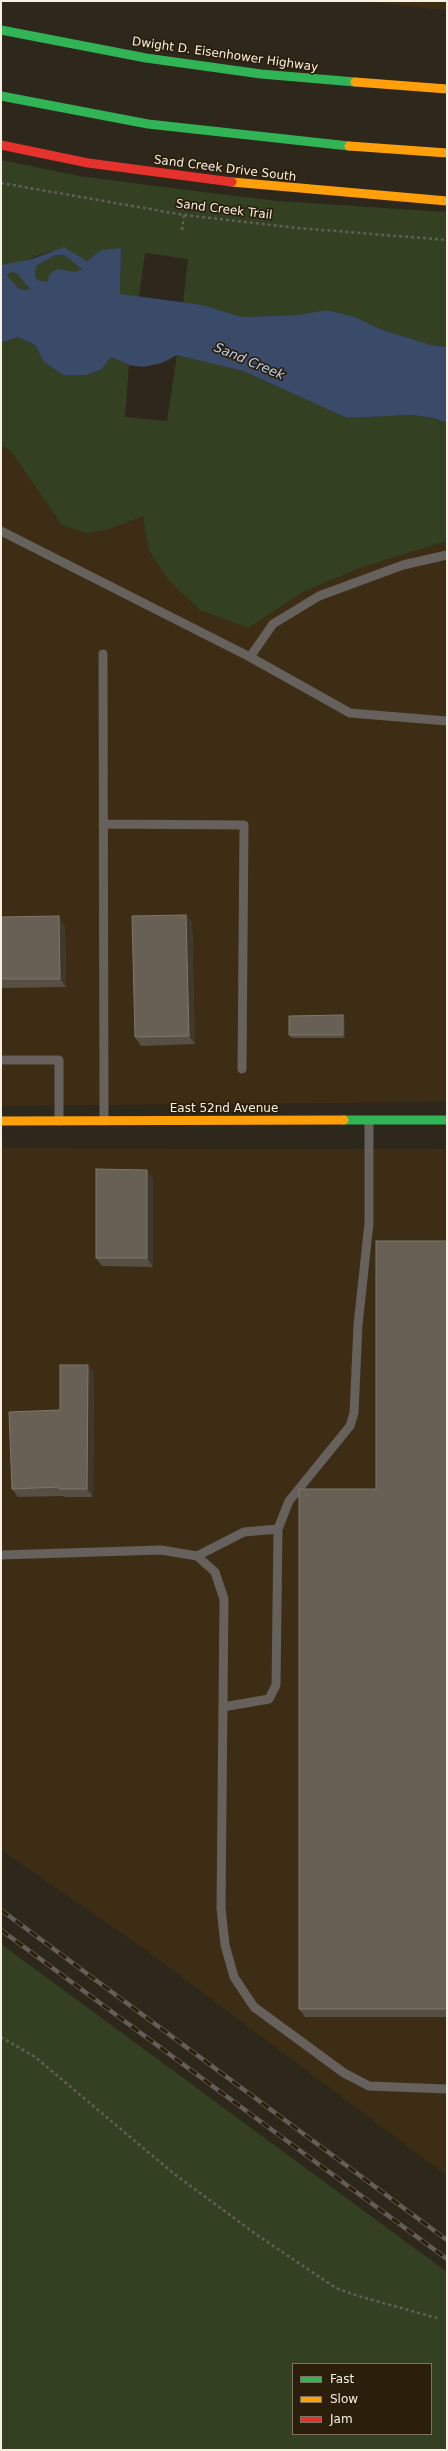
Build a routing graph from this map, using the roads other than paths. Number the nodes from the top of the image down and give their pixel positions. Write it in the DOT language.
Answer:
graph roads {
  1 [pos="1,30"];
  2 [pos="447,89"];
  3 [pos="1,96"];
  4 [pos="1,146"];
  5 [pos="447,153"];
  6 [pos="447,201"];
  7 [pos="1,531"];
  8 [pos="447,555"];
  9 [pos="103,654"];
  10 [pos="250,657"];
  11 [pos="447,721"];
  12 [pos="103,824"];
  13 [pos="1,1060"];
  14 [pos="242,1069"];
  15 [pos="447,1120"];
  16 [pos="1,1121"];
  17 [pos="59,1121"];
  18 [pos="104,1121"];
  19 [pos="369,1121"];
  20 [pos="278,1529"];
  21 [pos="1,1554"];
  22 [pos="197,1556"];
  23 [pos="223,1707"];
  24 [pos="447,2089"];
  1 -- 2 [label="main road, Dwight D. Eisenhower Highway"];
  3 -- 5 [label="main road"];
  4 -- 6 [label="main road, Sand Creek Drive South"];
  7 -- 10 [label="lane"];
  8 -- 10 [label="lane"];
  9 -- 12 [label="lane"];
  10 -- 11 [label="lane"];
  12 -- 14 [label="lane"];
  12 -- 18 [label="lane"];
  13 -- 17 [label="lane"];
  15 -- 19 [label="main road, East 52nd Avenue"];
  16 -- 17 [label="main road, East 52nd Avenue"];
  17 -- 18 [label="main road, East 52nd Avenue"];
  18 -- 19 [label="main road, East 52nd Avenue"];
  19 -- 20 [label="lane"];
  20 -- 22 [label="lane"];
  20 -- 23 [label="lane"];
  21 -- 22 [label="lane"];
  22 -- 23 [label="lane"];
  23 -- 24 [label="lane"];
}
